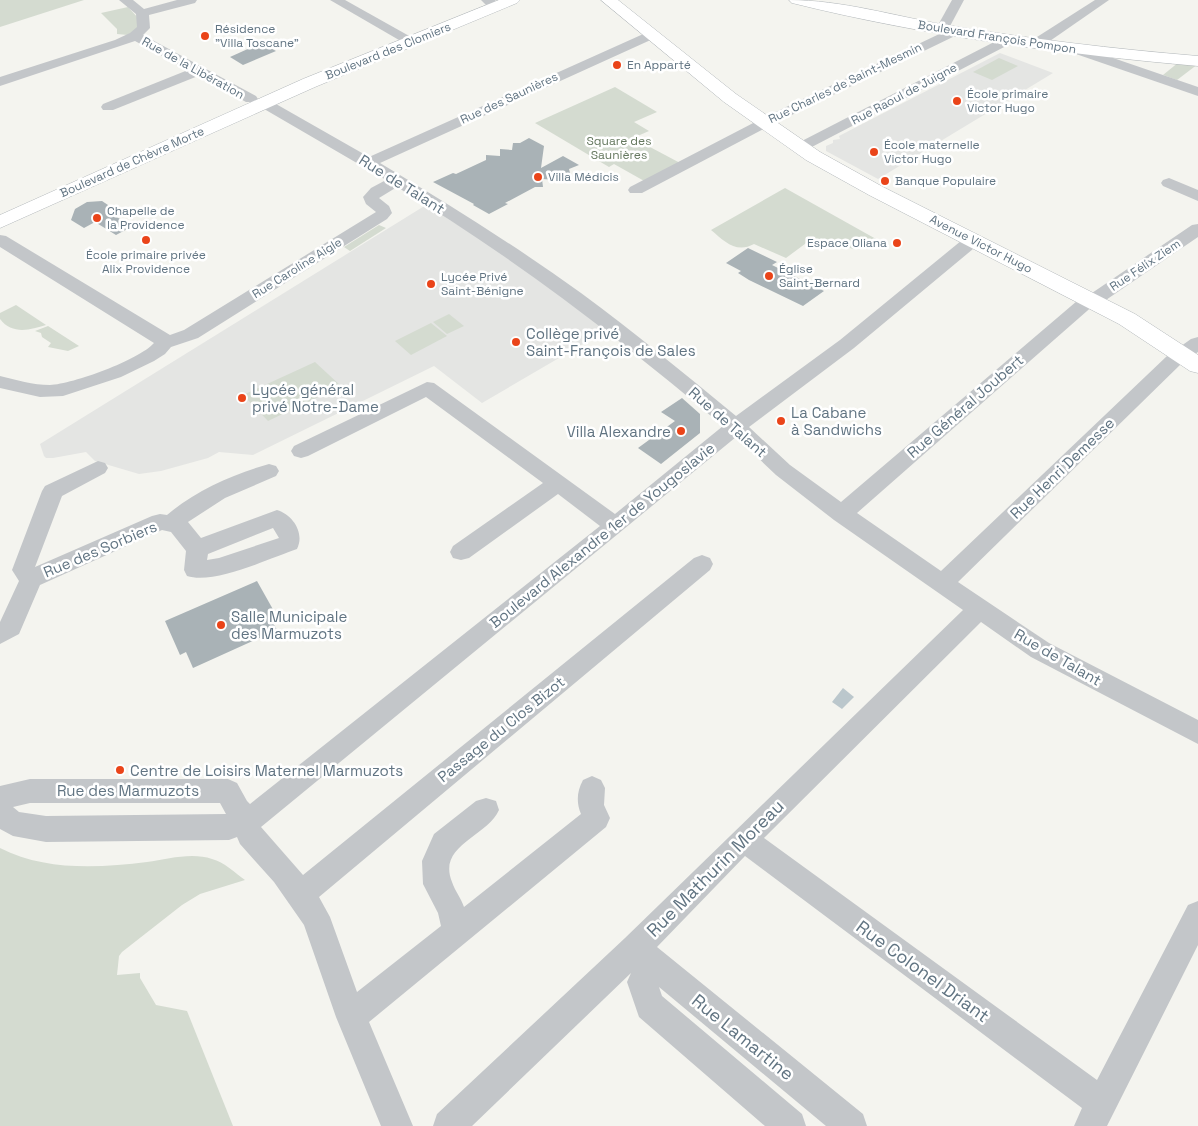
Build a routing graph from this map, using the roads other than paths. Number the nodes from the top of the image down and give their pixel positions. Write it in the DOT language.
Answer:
graph roads {
  1 [pos="125,0"];
  2 [pos="191,0"];
  3 [pos="336,0"];
  4 [pos="512,0"];
  5 [pos="797,0"];
  6 [pos="816,0"];
  7 [pos="958,0"];
  8 [pos="1103,0"];
  9 [pos="492,1"];
  10 [pos="612,1"];
  11 [pos="142,13"];
  12 [pos="949,28"];
  13 [pos="650,35"];
  14 [pos="135,36"];
  15 [pos="404,37"];
  16 [pos="1001,38"];
  17 [pos="1042,40"];
  18 [pos="1106,48"];
  19 [pos="1198,58"];
  20 [pos="1136,64"];
  21 [pos="198,71"];
  22 [pos="0,82"];
  23 [pos="1198,92"];
  24 [pos="258,101"];
  25 [pos="108,107"];
  26 [pos="764,123"];
  27 [pos="801,147"];
  28 [pos="368,162"];
  29 [pos="397,180"];
  30 [pos="1169,183"];
  31 [pos="636,190"];
  32 [pos="1198,196"];
  33 [pos="1,219"];
  34 [pos="1198,229"];
  35 [pos="972,240"];
  36 [pos="4,244"];
  37 [pos="954,255"];
  38 [pos="1004,256"];
  39 [pos="1090,299"];
  40 [pos="161,339"];
  41 [pos="1198,343"];
  42 [pos="1180,354"];
  43 [pos="1198,366"];
  44 [pos="0,382"];
  45 [pos="736,426"];
  46 [pos="302,451"];
  47 [pos="98,468"];
  48 [pos="269,471"];
  49 [pos="558,483"];
  50 [pos="842,514"];
  51 [pos="170,524"];
  52 [pos="615,526"];
  53 [pos="197,549"];
  54 [pos="460,552"];
  55 [pos="702,564"];
  56 [pos="31,579"];
  57 [pos="944,582"];
  58 [pos="980,608"];
  59 [pos="0,634"];
  60 [pos="1198,733"];
  61 [pos="592,788"];
  62 [pos="0,798"];
  63 [pos="486,810"];
  64 [pos="0,813"];
  65 [pos="244,824"];
  66 [pos="744,838"];
  67 [pos="300,895"];
  68 [pos="1198,915"];
  69 [pos="457,932"];
  70 [pos="643,955"];
  71 [pos="351,1017"];
  72 [pos="1096,1115"];
  73 [pos="397,1126"];
  74 [pos="449,1126"];
  75 [pos="790,1126"];
  76 [pos="851,1126"];
  1 -- 11 [label="street, Rue de la Libération"];
  2 -- 11 [label="street"];
  3 -- 15 [label="street"];
  4 -- 24 [label="main road, Boulevard des Clomiers"];
  5 -- 12 [label="main road, Boulevard François Pompon"];
  6 -- 12 [label="main road, Boulevard François Pompon"];
  7 -- 12 [label="street"];
  8 -- 17 [label="street"];
  9 -- 15 [label="main road, Boulevard des Clomiers"];
  10 -- 13 [label="main road, Avenue Victor Hugo"];
  11 -- 14 [label="street"];
  12 -- 16 [label="main road, Boulevard François Pompon"];
  12 -- 17 [label="main road, Boulevard François Pompon"];
  12 -- 26 [label="street, Rue Charles de Saint-Mesmin"];
  13 -- 26 [label="main road, Avenue Victor Hugo"];
  13 -- 28 [label="street, Rue des Saunières"];
  14 -- 21 [label="street, Rue de la Libération"];
  14 -- 22 [label="street"];
  15 -- 24 [label="main road, Boulevard des Clomiers"];
  16 -- 20 [label="main road, Boulevard François Pompon"];
  16 -- 27 [label="street, Rue Raoul de Juigne"];
  17 -- 18 [label="main road, Boulevard François Pompon"];
  18 -- 19 [label="main road, Boulevard François Pompon"];
  18 -- 20 [label="main road"];
  19 -- 20 [label="main road, Boulevard François Pompon"];
  19 -- 20 [label="main road"];
  20 -- 23 [label="street"];
  21 -- 24 [label="street, Rue de la Libération"];
  21 -- 25 [label="street"];
  24 -- 28 [label="street, Rue de Talant"];
  24 -- 33 [label="main road, Boulevard de Chèvre Morte"];
  26 -- 27 [label="main road, Avenue Victor Hugo"];
  26 -- 31 [label="street"];
  27 -- 35 [label="main road, Avenue Victor Hugo"];
  28 -- 29 [label="street, Rue de Talant"];
  29 -- 40 [label="street, Rue Caroline Aigle"];
  29 -- 45 [label="street, Rue de Talant"];
  30 -- 32 [label="street"];
  34 -- 39 [label="street, Rue Félix Ziem"];
  35 -- 37 [label="street, Boulevard Alexandre 1er de Yougoslavie"];
  35 -- 38 [label="main road, Avenue Victor Hugo"];
  36 -- 40 [label="street"];
  37 -- 38 [label="street"];
  37 -- 45 [label="street, Boulevard Alexandre 1er de Yougoslavie"];
  38 -- 39 [label="main road, Avenue Victor Hugo"];
  39 -- 42 [label="main road, Avenue Victor Hugo"];
  39 -- 50 [label="street, Rue Général Joubert"];
  40 -- 44 [label="street"];
  41 -- 42 [label="street, Rue Henri Demesse"];
  42 -- 43 [label="main road, Avenue Victor Hugo"];
  42 -- 57 [label="street, Rue Henri Demesse"];
  45 -- 50 [label="street, Rue de Talant"];
  45 -- 52 [label="street, Boulevard Alexandre 1er de Yougoslavie"];
  46 -- 49 [label="street"];
  47 -- 56 [label="street, Rue des Sorbiers"];
  48 -- 51 [label="street, Rue des Sorbiers"];
  49 -- 52 [label="street"];
  49 -- 54 [label="street"];
  50 -- 57 [label="street, Rue de Talant"];
  51 -- 53 [label="street, Rue des Sorbiers"];
  51 -- 56 [label="street, Rue des Sorbiers"];
  52 -- 65 [label="street, Boulevard Alexandre 1er de Yougoslavie"];
  55 -- 67 [label="street, Passage du Clos Bizot"];
  56 -- 59 [label="street, Rue des Sorbiers"];
  57 -- 58 [label="street, Rue de Talant"];
  58 -- 60 [label="street, Rue de Talant"];
  58 -- 66 [label="street, Rue Mathurin Moreau"];
  61 -- 69 [label="street"];
  62 -- 65 [label="street, Rue des Marmuzots"];
  63 -- 69 [label="street"];
  64 -- 65 [label="street"];
  65 -- 67 [label="street, Rue des Marmuzots"];
  66 -- 70 [label="street, Rue Mathurin Moreau"];
  66 -- 72 [label="street, Rue Colonel Driant"];
  67 -- 71 [label="street, Rue des Marmuzots"];
  68 -- 72 [label="street"];
  69 -- 71 [label="street"];
  70 -- 74 [label="street, Rue Mathurin Moreau"];
  70 -- 75 [label="street"];
  70 -- 76 [label="street, Rue Lamartine"];
  71 -- 73 [label="street, Rue des Marmuzots"];
}
